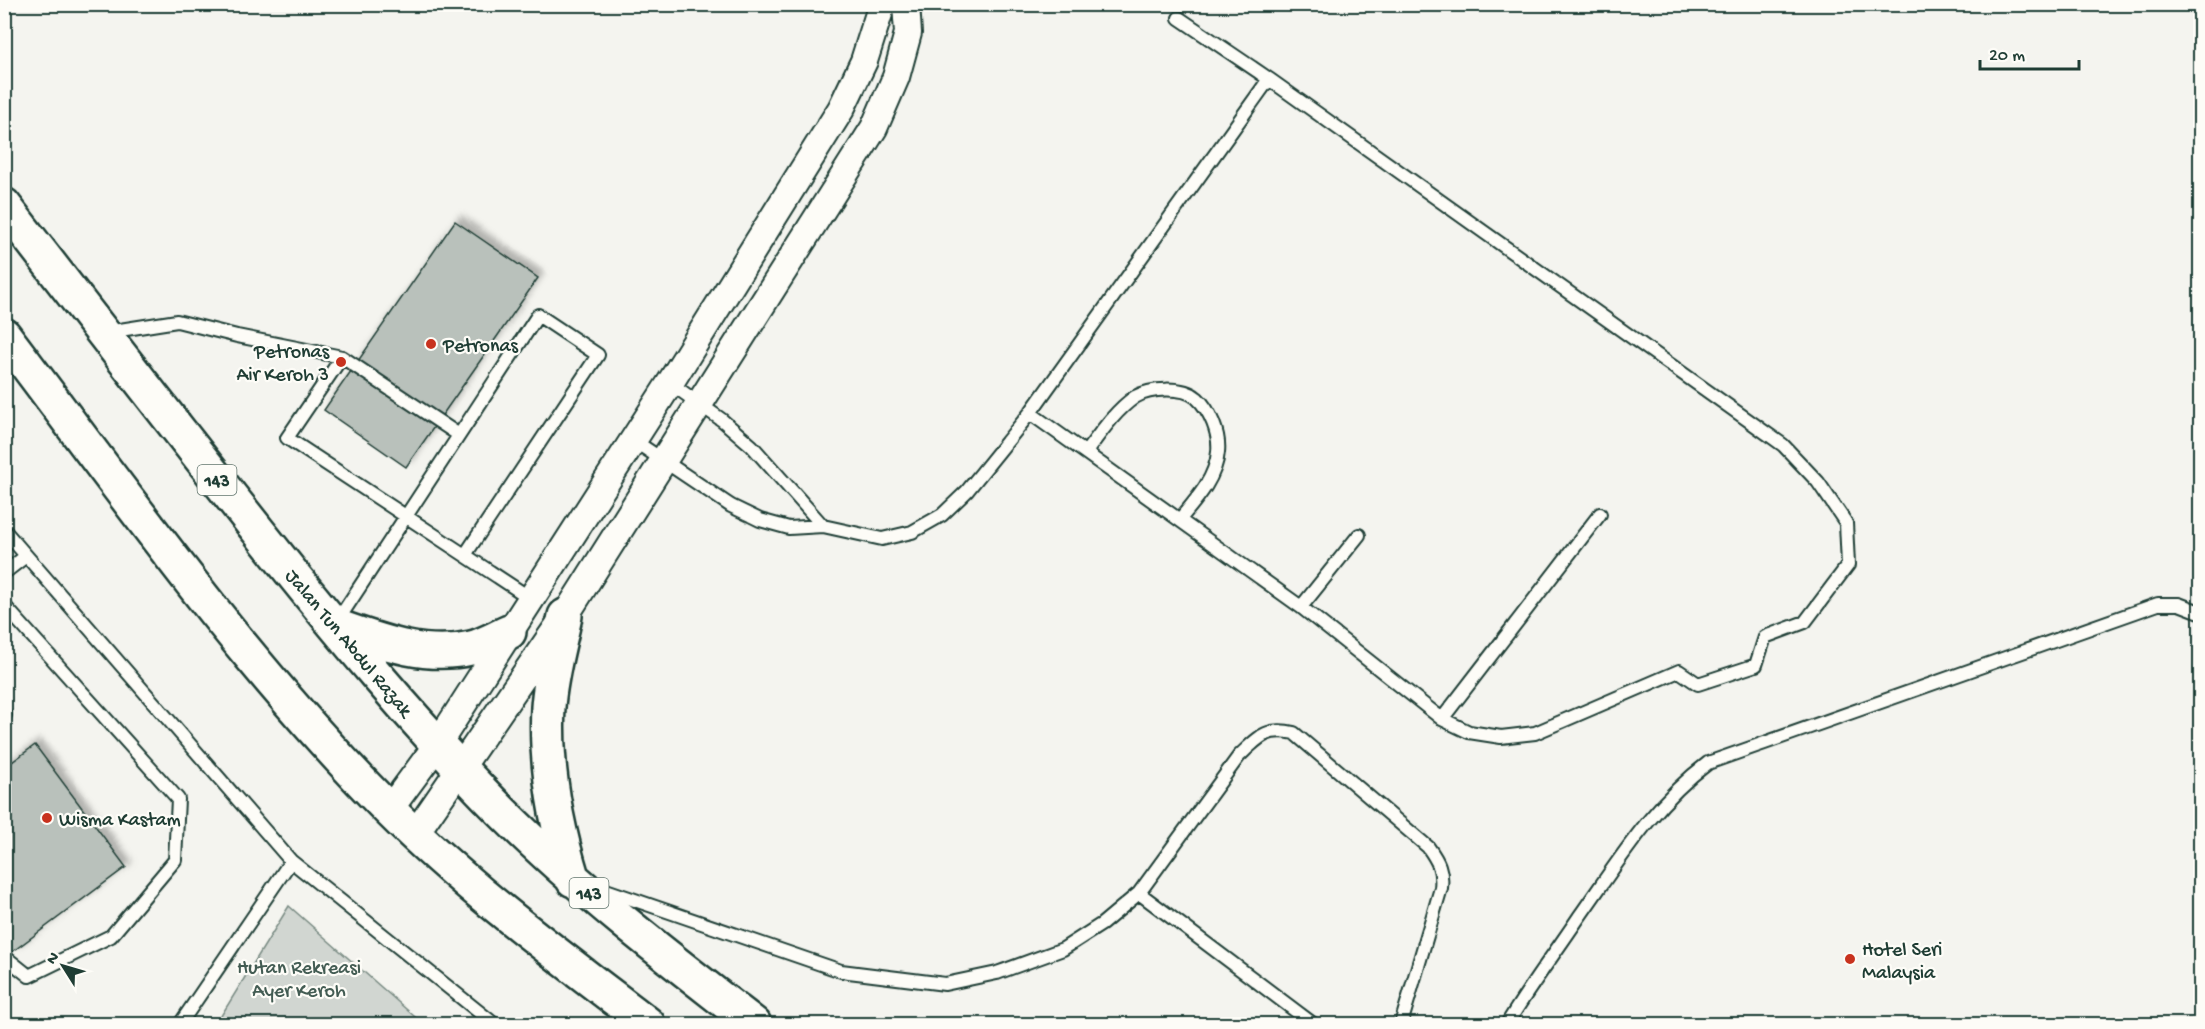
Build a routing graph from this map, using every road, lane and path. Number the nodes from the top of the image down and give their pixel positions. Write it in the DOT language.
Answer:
graph roads {
  1 [pos="882,4"];
  2 [pos="906,4"];
  3 [pos="1179,18"];
  4 [pos="1269,79"];
  5 [pos="4,205"];
  6 [pos="102,332"];
  7 [pos="4,335"];
  8 [pos="342,357"];
  9 [pos="670,383"];
  10 [pos="700,404"];
  11 [pos="1030,413"];
  12 [pos="459,435"];
  13 [pos="633,440"];
  14 [pos="1086,452"];
  15 [pos="665,459"];
  16 [pos="1600,514"];
  17 [pos="406,516"];
  18 [pos="1180,519"];
  19 [pos="823,526"];
  20 [pos="4,530"];
  21 [pos="1359,535"];
  22 [pos="465,555"];
  23 [pos="26,556"];
  24 [pos="4,573"];
  25 [pos="530,598"];
  26 [pos="4,605"];
  27 [pos="1301,607"];
  28 [pos="2200,612"];
  29 [pos="565,616"];
  30 [pos="334,626"];
  31 [pos="509,632"];
  32 [pos="1442,719"];
  33 [pos="437,745"];
  34 [pos="461,770"];
  35 [pos="389,810"];
  36 [pos="415,834"];
  37 [pos="291,861"];
  38 [pos="574,880"];
  39 [pos="1139,893"];
  40 [pos="4,956"];
  41 [pos="180,1024"];
  42 [pos="494,1024"];
  43 [pos="648,1024"];
  44 [pos="754,1024"];
  45 [pos="1313,1024"];
  46 [pos="1401,1024"];
  47 [pos="1508,1024"];
  1 -- 9 [label="street"];
  2 -- 10 [label="street"];
  3 -- 4 [label="lane"];
  4 -- 11 [label="lane"];
  4 -- 32 [label="lane"];
  5 -- 6 [label="highway, Jalan Tun Abdul Razak / 143"];
  6 -- 8 [label="lane"];
  6 -- 30 [label="highway, Jalan Tun Abdul Razak / 143"];
  7 -- 35 [label="highway"];
  8 -- 12 [label="lane"];
  8 -- 17 [label="lane"];
  9 -- 10 [label="lane"];
  9 -- 13 [label="street"];
  10 -- 15 [label="street"];
  10 -- 19 [label="lane"];
  11 -- 14 [label="lane"];
  11 -- 19 [label="lane"];
  12 -- 17 [label="lane"];
  12 -- 22 [label="lane"];
  13 -- 15 [label="lane"];
  13 -- 25 [label="street"];
  14 -- 18 [label="lane"];
  14 -- 18 [label="lane"];
  15 -- 19 [label="lane"];
  15 -- 29 [label="street"];
  16 -- 32 [label="lane"];
  17 -- 22 [label="lane"];
  17 -- 30 [label="lane"];
  18 -- 27 [label="lane"];
  20 -- 23 [label="lane"];
  21 -- 27 [label="lane"];
  22 -- 25 [label="lane"];
  23 -- 24 [label="lane"];
  23 -- 37 [label="lane"];
  25 -- 31 [label="street"];
  26 -- 40 [label="lane"];
  27 -- 32 [label="lane"];
  28 -- 47 [label="lane"];
  29 -- 34 [label="street"];
  29 -- 38 [label="highway"];
  30 -- 31 [label="highway"];
  30 -- 33 [label="highway, Jalan Tun Abdul Razak / 143"];
  31 -- 33 [label="street"];
  33 -- 34 [label="highway, Jalan Tun Abdul Razak / 143"];
  33 -- 35 [label="street"];
  34 -- 36 [label="street"];
  34 -- 38 [label="highway, Jalan Tun Abdul Razak / 143"];
  35 -- 36 [label="highway"];
  36 -- 43 [label="highway"];
  37 -- 41 [label="lane"];
  37 -- 42 [label="lane"];
  38 -- 39 [label="lane"];
  38 -- 44 [label="highway, Jalan Tun Abdul Razak / 143"];
  39 -- 45 [label="lane"];
  39 -- 46 [label="lane"];
}
